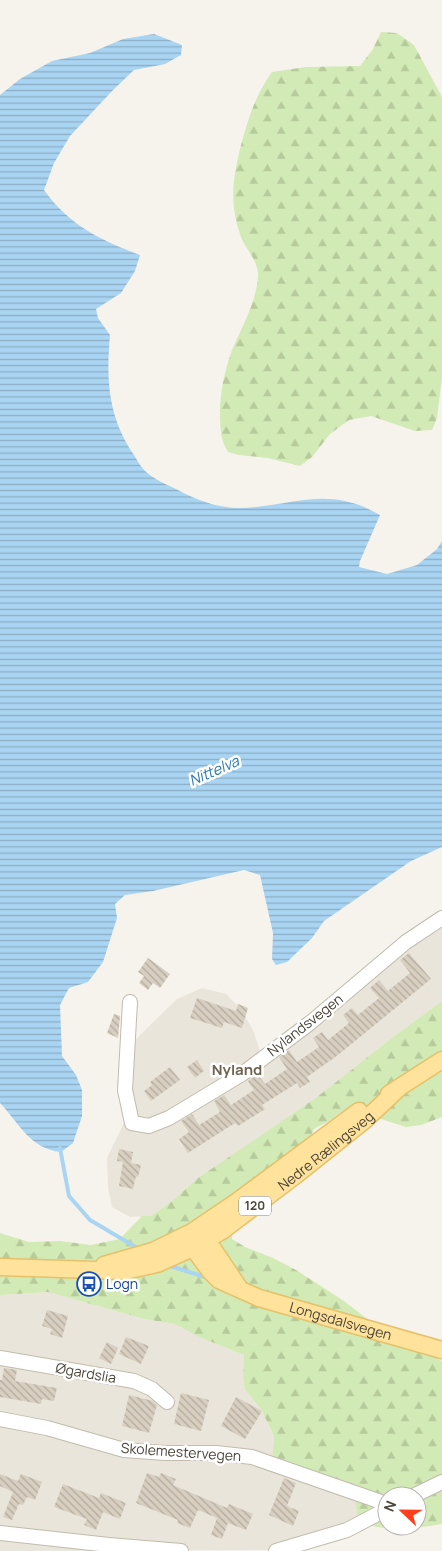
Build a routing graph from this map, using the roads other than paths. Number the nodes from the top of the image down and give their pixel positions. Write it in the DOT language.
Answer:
graph roads {
  1 [pos="442,918"];
  2 [pos="130,1002"];
  3 [pos="442,1060"];
  4 [pos="197,1240"];
  5 [pos="0,1267"];
  6 [pos="442,1350"];
  7 [pos="0,1358"];
  8 [pos="167,1402"];
  9 [pos="0,1419"];
  10 [pos="442,1482"];
  11 [pos="427,1489"];
  12 [pos="377,1501"];
  13 [pos="377,1514"];
  14 [pos="0,1532"];
  15 [pos="181,1551"];
  16 [pos="276,1551"];
  1 -- 2 [label="street, Nylandsvegen"];
  3 -- 4 [label="main road, Nedre Rælingsveg / 120"];
  4 -- 5 [label="main road, Nedre Rælingsveg / 120"];
  4 -- 6 [label="main road, Longsdalsvegen"];
  7 -- 8 [label="street, Øgardslia"];
  9 -- 12 [label="street, Skolemestervegen"];
  10 -- 11 [label="street"];
  13 -- 16 [label="street"];
  14 -- 15 [label="street"];
}
